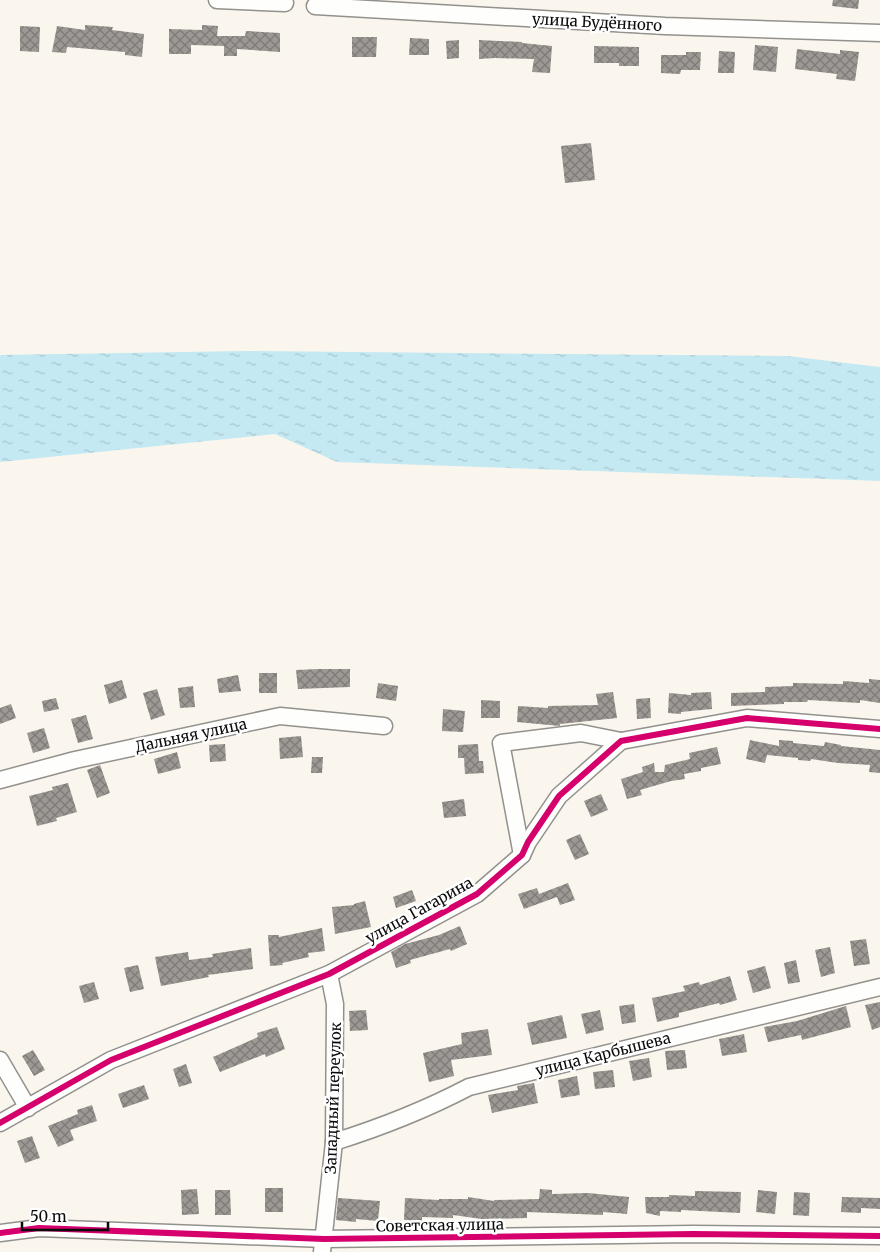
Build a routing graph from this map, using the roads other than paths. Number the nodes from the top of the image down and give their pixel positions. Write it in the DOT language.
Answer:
graph roads {
  1 [pos="217,0"];
  2 [pos="285,3"];
  3 [pos="315,6"];
  4 [pos="880,33"];
  5 [pos="384,726"];
  6 [pos="880,729"];
  7 [pos="621,741"];
  8 [pos="0,780"];
  9 [pos="522,855"];
  10 [pos="329,974"];
  11 [pos="880,987"];
  12 [pos="0,1060"];
  13 [pos="28,1108"];
  14 [pos="0,1123"];
  15 [pos="334,1142"];
  16 [pos="0,1233"];
  17 [pos="880,1236"];
  18 [pos="323,1245"];
  1 -- 2 [label="street"];
  3 -- 4 [label="street, улица Будённого"];
  5 -- 8 [label="street, Дальняя улица"];
  6 -- 7 [label="street"];
  7 -- 9 [label="street, улица Гагарина"];
  7 -- 9 [label="street"];
  9 -- 10 [label="street, улица Гагарина"];
  10 -- 13 [label="street, улица Гагарина"];
  10 -- 15 [label="street, Западный переулок"];
  11 -- 15 [label="street, улица Карбышева"];
  12 -- 13 [label="street"];
  13 -- 14 [label="street, улица Гагарина"];
  15 -- 18 [label="street, Западный переулок"];
  16 -- 18 [label="street, Советская улица"];
  17 -- 18 [label="street, Советская улица"];
}
